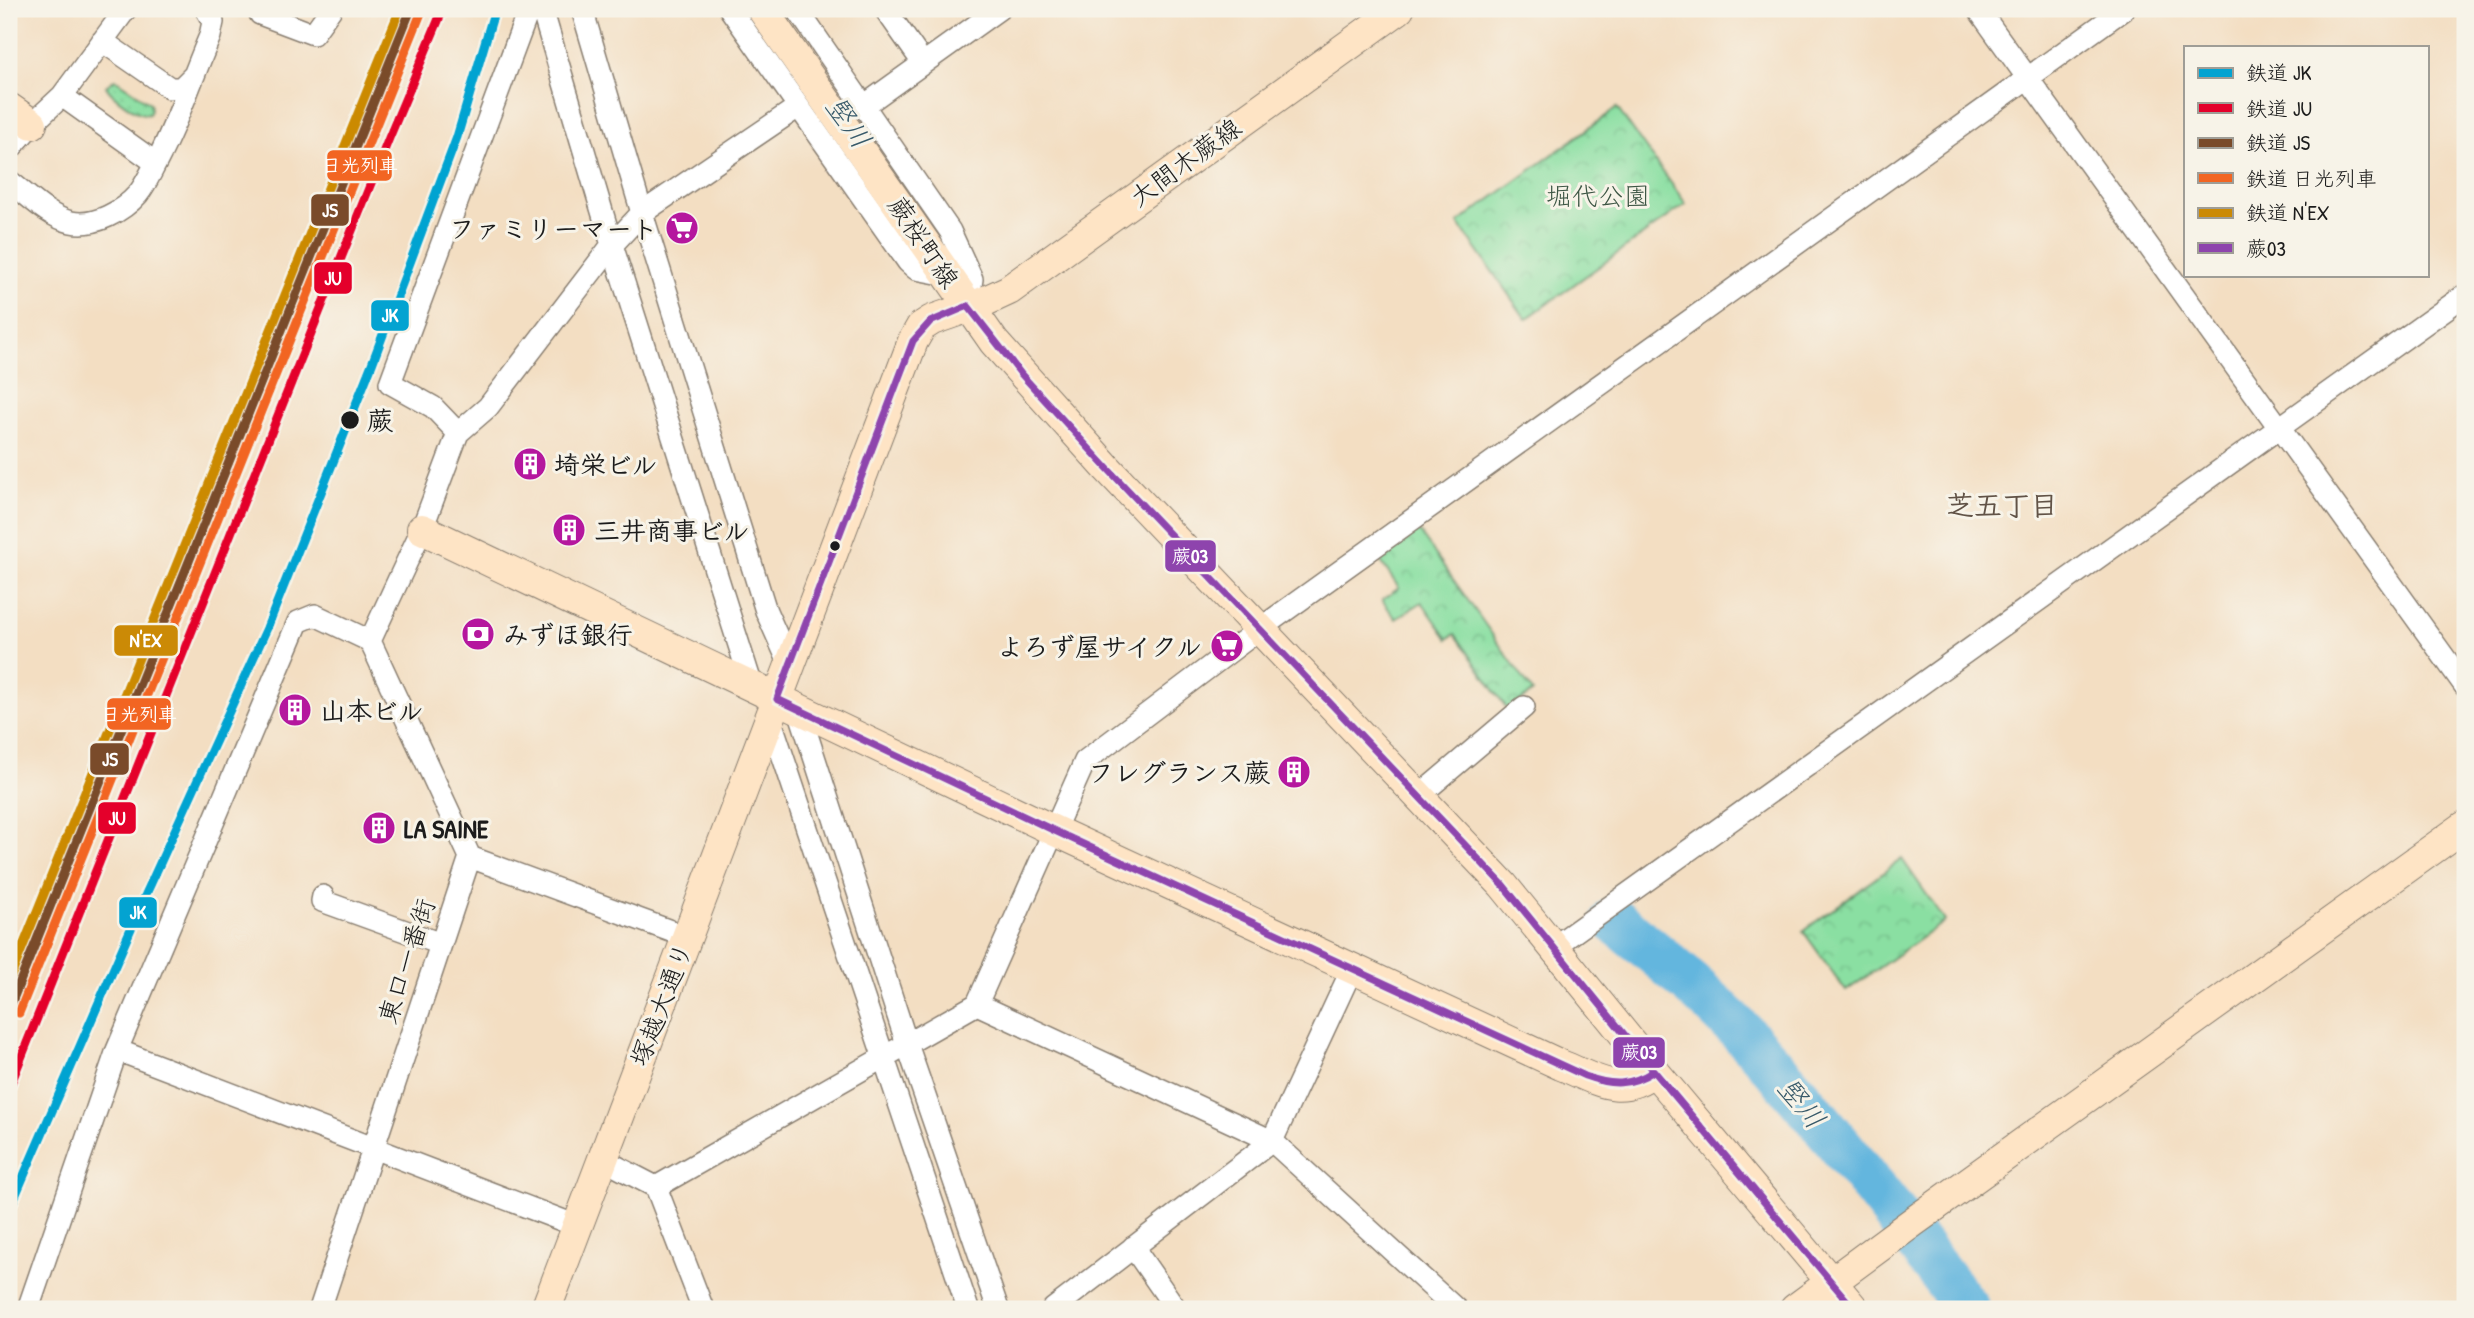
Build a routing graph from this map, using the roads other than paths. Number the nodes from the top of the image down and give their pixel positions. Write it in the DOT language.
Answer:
graph roads {
  1 [pos="126,9"];
  2 [pos="206,9"];
  3 [pos="331,9"];
  4 [pos="529,9"];
  5 [pos="542,9"];
  6 [pos="582,9"];
  7 [pos="730,9"];
  8 [pos="762,9"];
  9 [pos="797,9"];
  10 [pos="885,9"];
  11 [pos="999,9"];
  12 [pos="1399,9"];
  13 [pos="1978,9"];
  14 [pos="2124,9"];
  15 [pos="260,14"];
  16 [pos="102,41"];
  17 [pos="923,63"];
  18 [pos="193,76"];
  19 [pos="2027,78"];
  20 [pos="62,96"];
  21 [pos="865,105"];
  22 [pos="798,107"];
  23 [pos="20,116"];
  24 [pos="9,150"];
  25 [pos="156,163"];
  26 [pos="9,181"];
  27 [pos="642,213"];
  28 [pos="612,245"];
  29 [pos="947,275"];
  30 [pos="2465,295"];
  31 [pos="968,306"];
  32 [pos="2279,428"];
  33 [pos="458,433"];
  34 [pos="422,529"];
  35 [pos="1261,628"];
  36 [pos="370,641"];
  37 [pos="790,665"];
  38 [pos="2465,686"];
  39 [pos="775,703"];
  40 [pos="1524,707"];
  41 [pos="1420,795"];
  42 [pos="2465,826"];
  43 [pos="1055,831"];
  44 [pos="470,857"];
  45 [pos="323,896"];
  46 [pos="687,937"];
  47 [pos="441,944"];
  48 [pos="1555,946"];
  49 [pos="1352,969"];
  50 [pos="977,1004"];
  51 [pos="907,1044"];
  52 [pos="117,1050"];
  53 [pos="886,1057"];
  54 [pos="1654,1071"];
  55 [pos="1272,1141"];
  56 [pos="373,1149"];
  57 [pos="602,1159"];
  58 [pos="656,1187"];
  59 [pos="577,1226"];
  60 [pos="1133,1247"];
  61 [pos="1832,1282"];
  62 [pos="28,1309"];
  63 [pos="320,1309"];
  64 [pos="546,1309"];
  65 [pos="702,1309"];
  66 [pos="968,1309"];
  67 [pos="998,1309"];
  68 [pos="1053,1309"];
  69 [pos="1176,1309"];
  70 [pos="1456,1309"];
  71 [pos="1795,1309"];
  72 [pos="1854,1309"];
  1 -- 16 [label="street"];
  2 -- 18 [label="street"];
  3 -- 15 [label="street"];
  4 -- 33 [label="street"];
  5 -- 28 [label="street"];
  6 -- 27 [label="street"];
  7 -- 22 [label="street"];
  8 -- 29 [label="street, 蕨桜町線"];
  9 -- 21 [label="street"];
  10 -- 17 [label="street"];
  11 -- 17 [label="street"];
  12 -- 31 [label="street, 大間木蕨線"];
  13 -- 19 [label="street"];
  14 -- 19 [label="street"];
  16 -- 18 [label="street"];
  16 -- 20 [label="street"];
  17 -- 21 [label="street"];
  18 -- 25 [label="street"];
  19 -- 32 [label="street"];
  19 -- 35 [label="street"];
  20 -- 23 [label="street"];
  20 -- 25 [label="street"];
  21 -- 31 [label="street"];
  22 -- 27 [label="street"];
  22 -- 29 [label="street"];
  23 -- 24 [label="street"];
  25 -- 26 [label="street"];
  27 -- 28 [label="street"];
  27 -- 37 [label="street"];
  28 -- 33 [label="street"];
  28 -- 39 [label="street"];
  29 -- 31 [label="street, 蕨桜町線"];
  30 -- 32 [label="street"];
  31 -- 35 [label="street, 蕨桜町線"];
  31 -- 37 [label="street, 大間木蕨線"];
  32 -- 38 [label="street"];
  32 -- 48 [label="street"];
  33 -- 34 [label="street"];
  34 -- 36 [label="street"];
  34 -- 39 [label="street"];
  35 -- 41 [label="street, 蕨桜町線"];
  35 -- 43 [label="street"];
  36 -- 44 [label="street"];
  36 -- 52 [label="street"];
  37 -- 39 [label="street, 塚越大通り"];
  39 -- 43 [label="street"];
  39 -- 46 [label="street, 塚越大通り"];
  39 -- 51 [label="street"];
  39 -- 53 [label="street"];
  40 -- 41 [label="street"];
  41 -- 48 [label="street, 蕨桜町線"];
  42 -- 61 [label="street"];
  43 -- 49 [label="street"];
  43 -- 50 [label="street"];
  44 -- 46 [label="street"];
  44 -- 47 [label="street, 東口一番街"];
  45 -- 47 [label="street"];
  46 -- 57 [label="street, 塚越大通り"];
  47 -- 56 [label="street, 東口一番街"];
  48 -- 54 [label="street, 蕨桜町線"];
  49 -- 54 [label="street"];
  49 -- 55 [label="street"];
  50 -- 51 [label="street"];
  50 -- 55 [label="street"];
  51 -- 53 [label="street"];
  51 -- 67 [label="street"];
  52 -- 56 [label="street"];
  52 -- 62 [label="street"];
  53 -- 58 [label="street"];
  53 -- 66 [label="street"];
  54 -- 61 [label="street, 蕨桜町線"];
  55 -- 60 [label="street"];
  55 -- 70 [label="street"];
  56 -- 59 [label="street"];
  56 -- 63 [label="street, 東口一番街"];
  57 -- 58 [label="street"];
  57 -- 59 [label="street, 塚越大通り"];
  58 -- 65 [label="street"];
  59 -- 64 [label="street, 塚越大通り"];
  60 -- 68 [label="street"];
  60 -- 69 [label="street"];
  61 -- 71 [label="street"];
  61 -- 72 [label="street, 蕨桜町線"];
}
